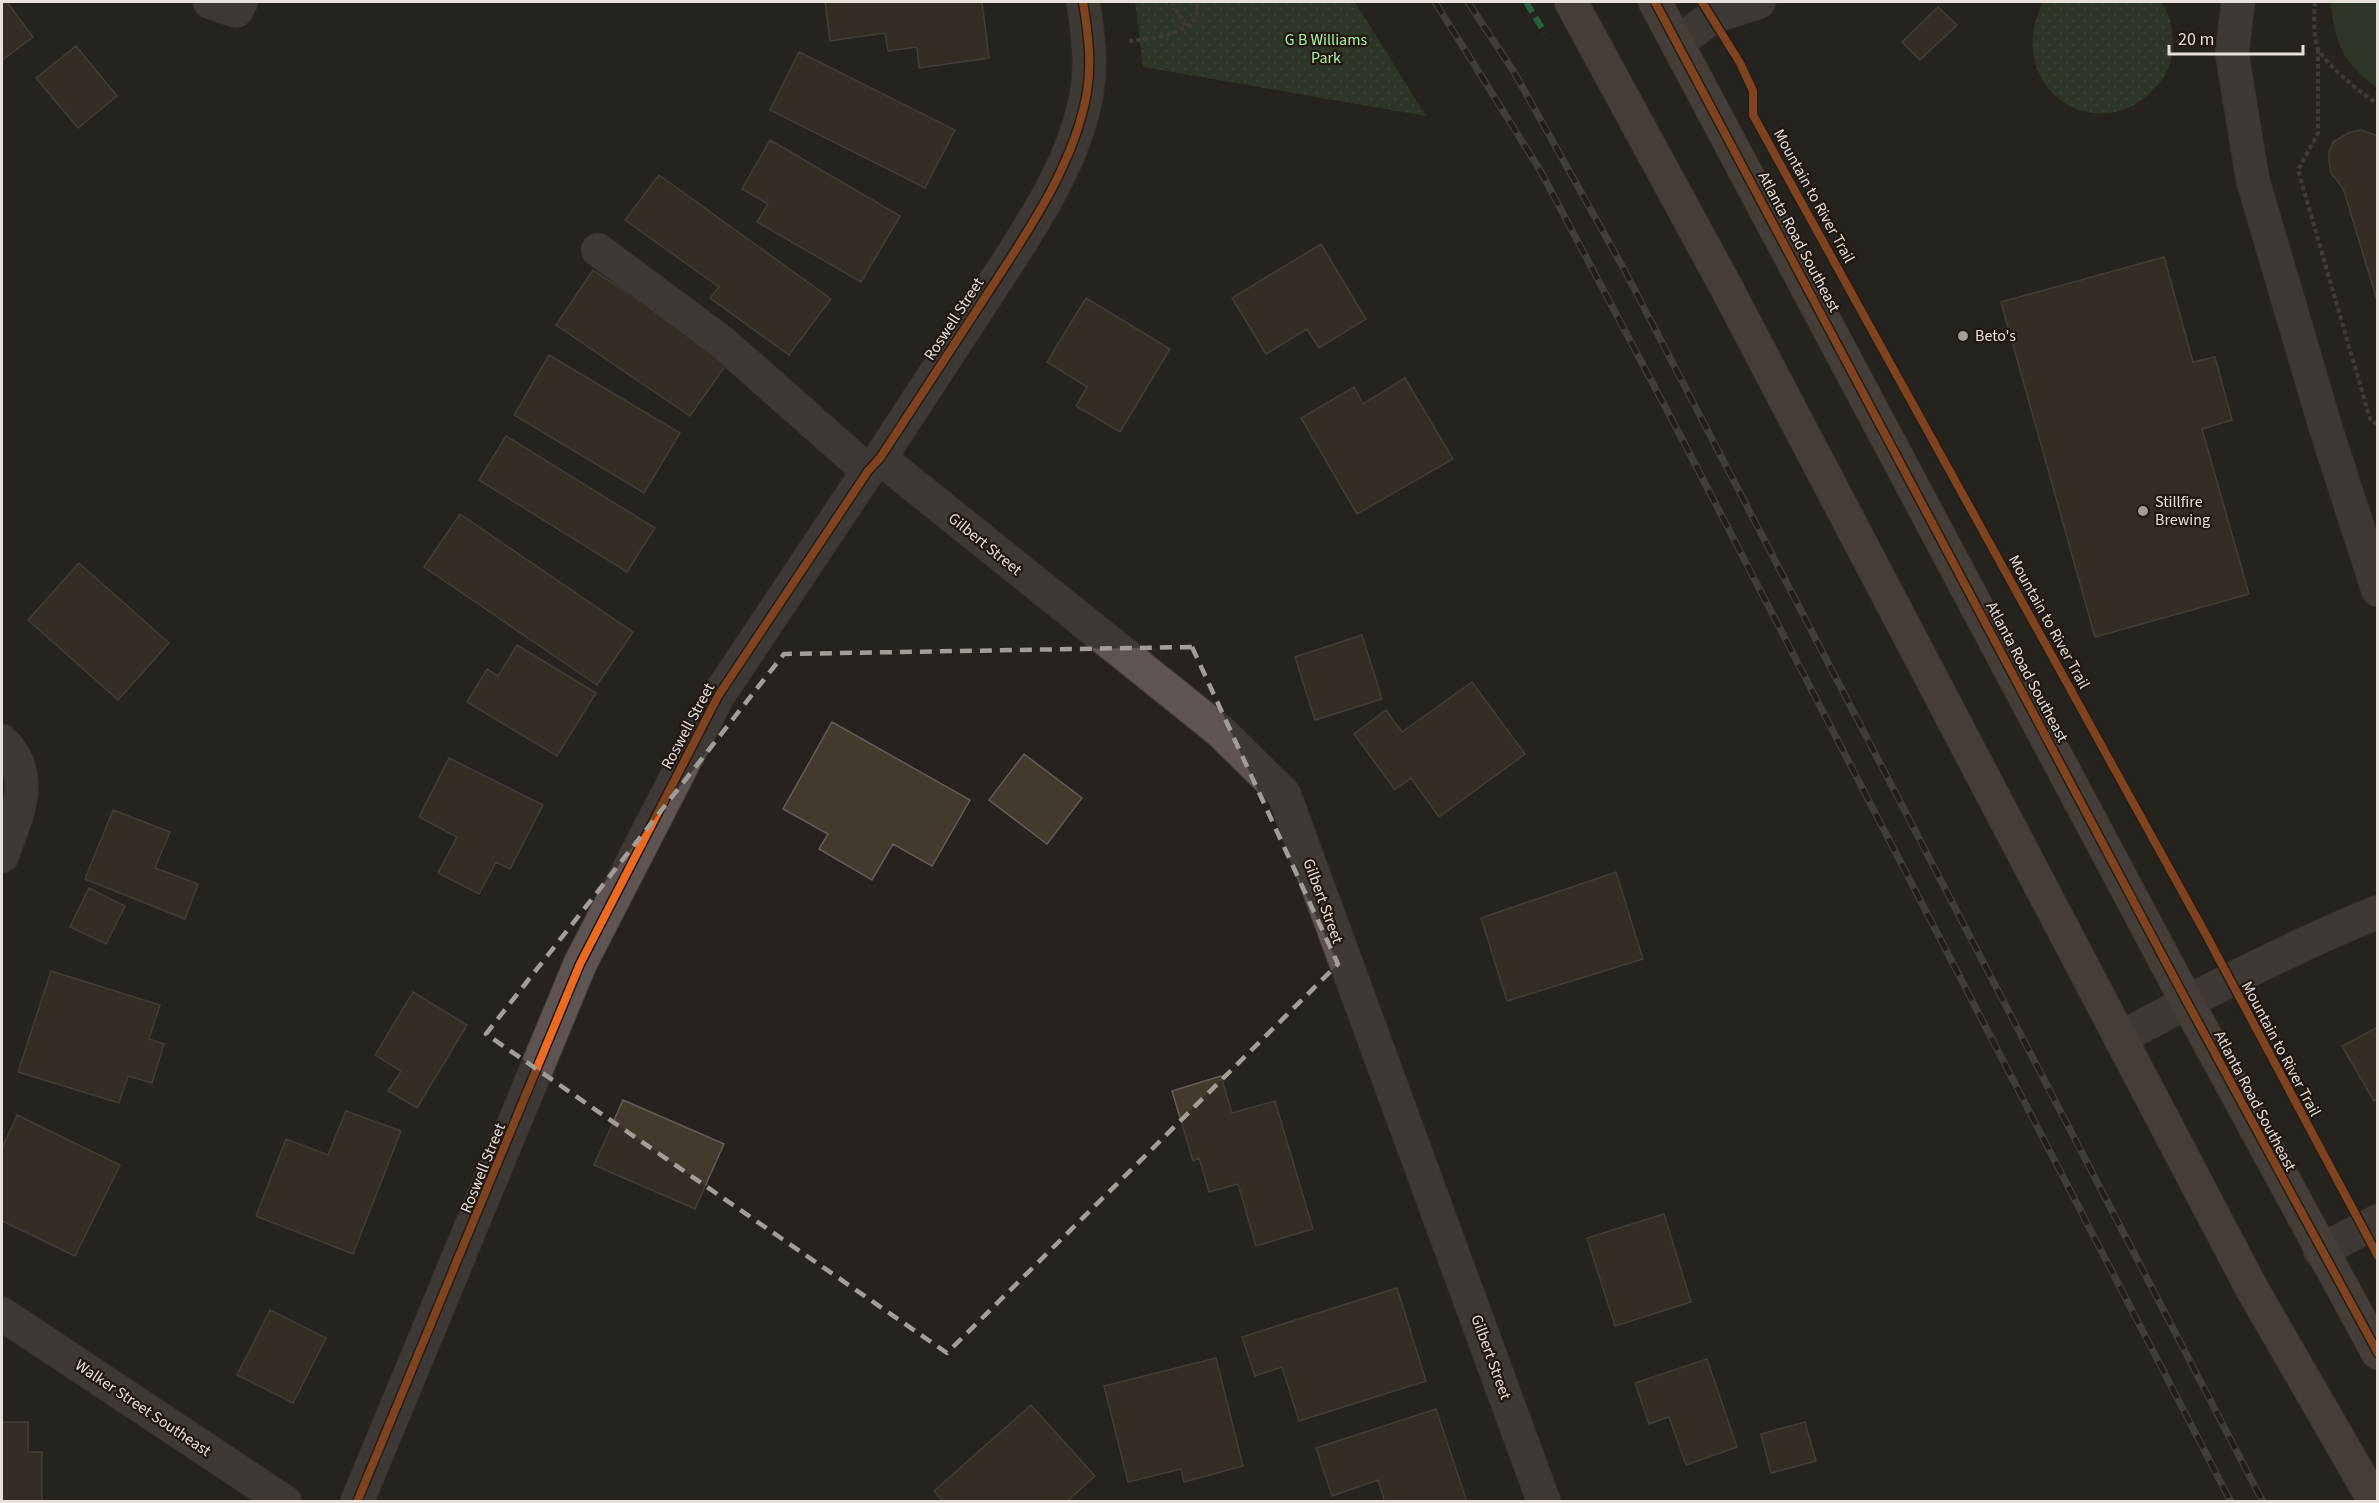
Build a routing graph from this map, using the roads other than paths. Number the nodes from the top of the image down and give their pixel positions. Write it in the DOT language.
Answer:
graph roads {
  1 [pos="210,2"];
  2 [pos="241,2"];
  3 [pos="1083,2"];
  4 [pos="1571,2"];
  5 [pos="1656,2"];
  6 [pos="1759,2"];
  7 [pos="2238,2"];
  8 [pos="1678,43"];
  9 [pos="598,250"];
  10 [pos="874,465"];
  11 [pos="2378,590"];
  12 [pos="2,741"];
  13 [pos="2,856"];
  14 [pos="2378,912"];
  15 [pos="2187,1002"];
  16 [pos="2120,1038"];
  17 [pos="2378,1221"];
  18 [pos="2320,1251"];
  19 [pos="2,1314"];
  20 [pos="2378,1353"];
  21 [pos="285,1502"];
  22 [pos="357,1502"];
  23 [pos="1544,1502"];
  24 [pos="2375,1502"];
  1 -- 2 [label="street"];
  3 -- 10 [label="street, Roswell Street"];
  4 -- 16 [label="main road"];
  5 -- 8 [label="main road, Atlanta Road Southeast"];
  6 -- 8 [label="street"];
  7 -- 11 [label="street"];
  8 -- 15 [label="main road, Atlanta Road Southeast"];
  9 -- 10 [label="street, Gilbert Street"];
  10 -- 22 [label="street, Roswell Street"];
  10 -- 23 [label="street, Gilbert Street"];
  12 -- 13 [label="street"];
  14 -- 15 [label="street"];
  15 -- 16 [label="street"];
  15 -- 18 [label="main road, Atlanta Road Southeast"];
  16 -- 24 [label="main road"];
  17 -- 18 [label="street"];
  18 -- 20 [label="main road, Atlanta Road Southeast"];
  19 -- 21 [label="street, Walker Street Southeast"];
}
